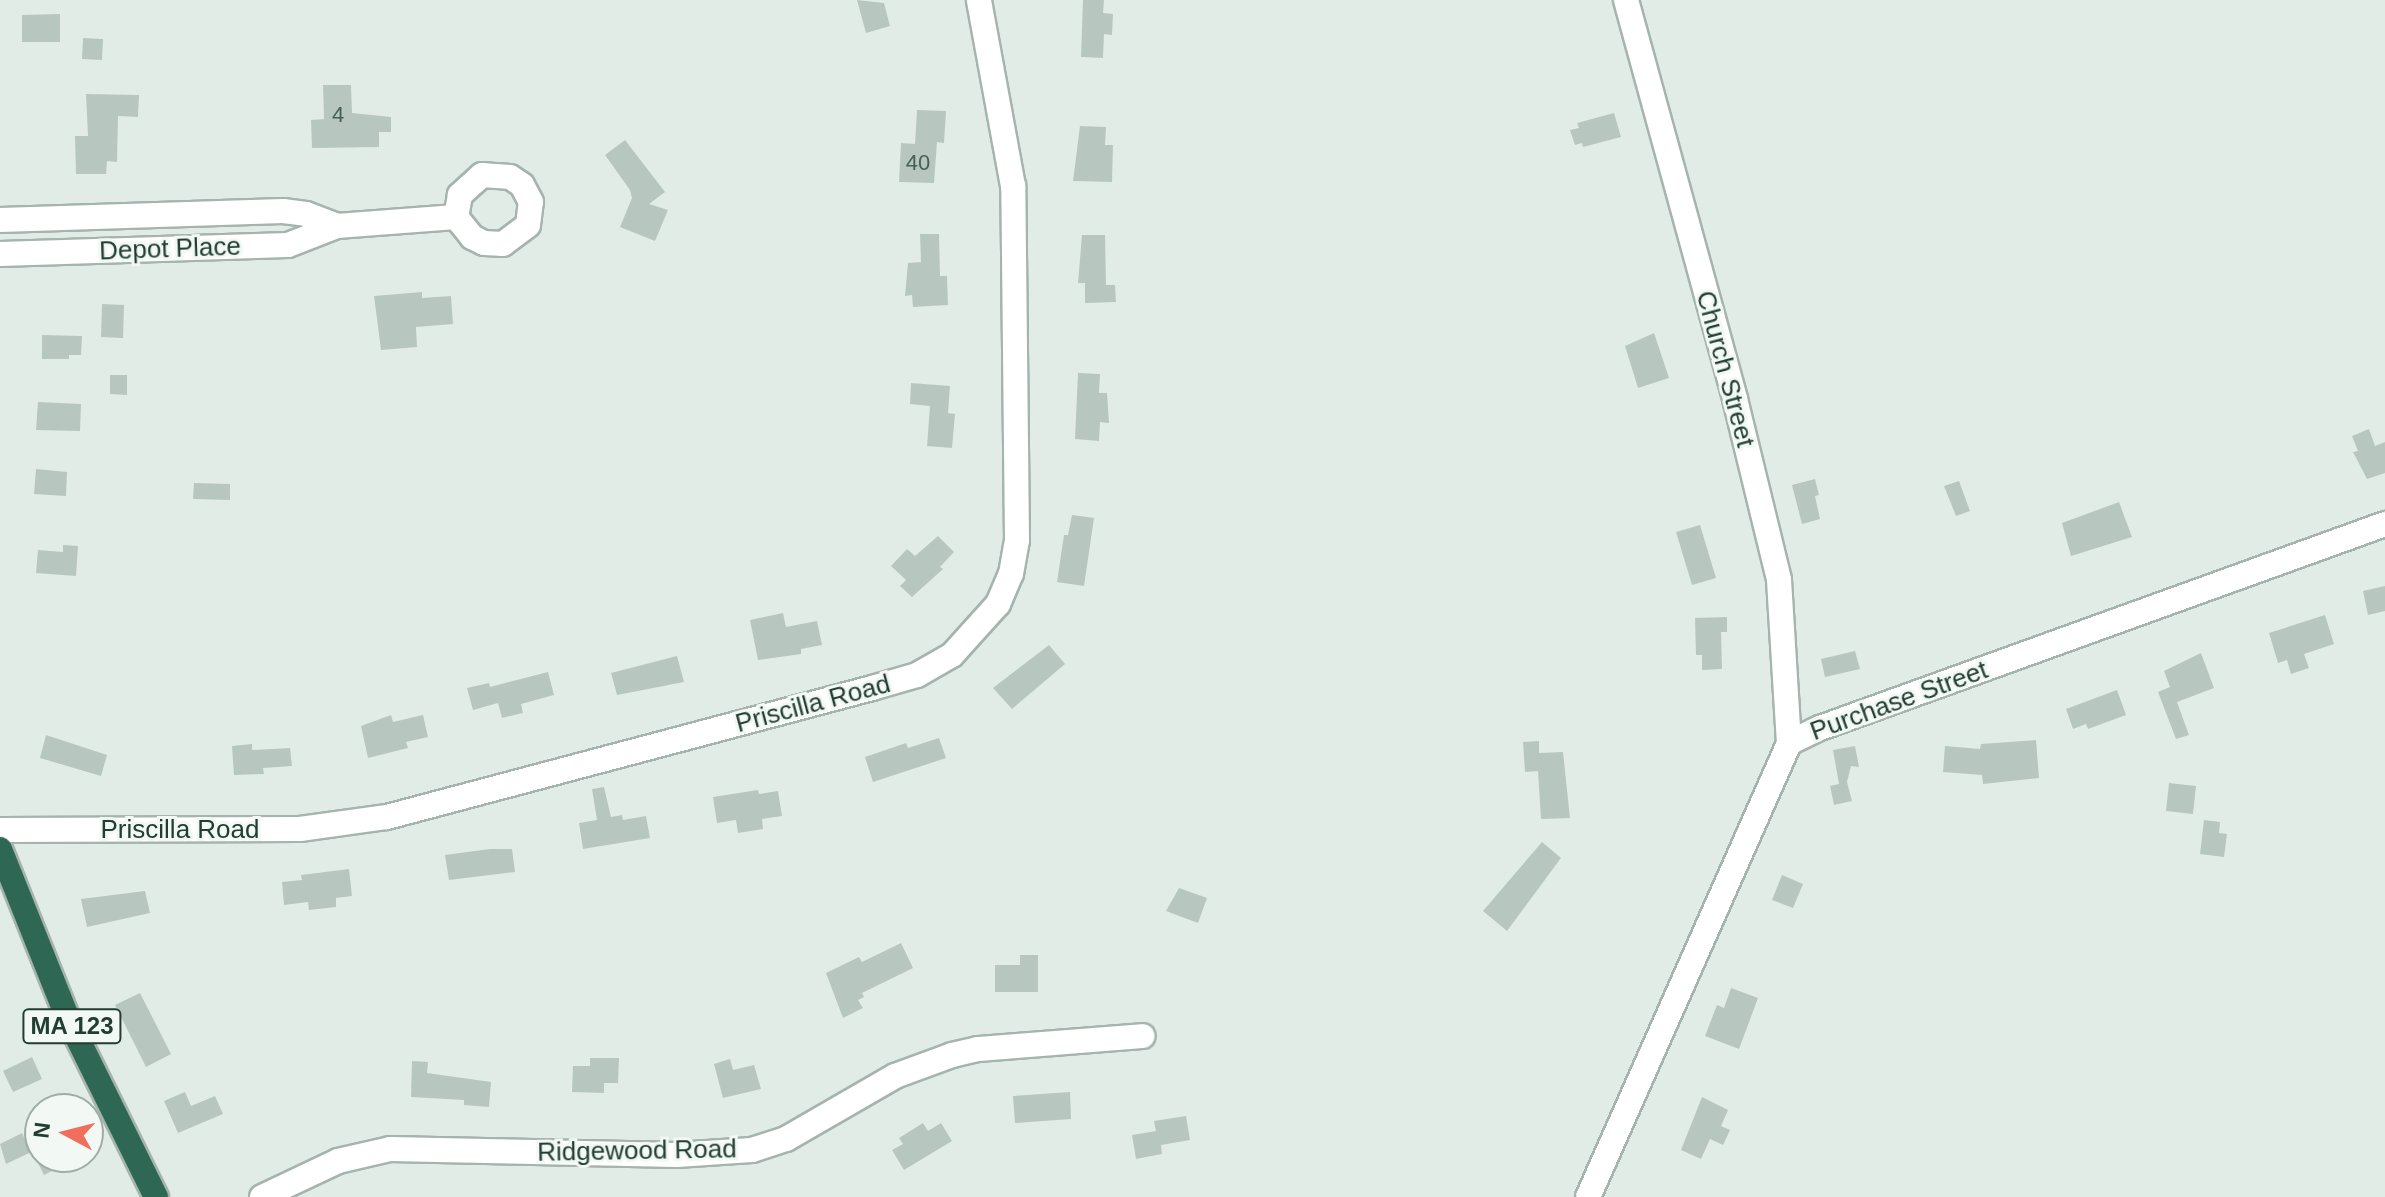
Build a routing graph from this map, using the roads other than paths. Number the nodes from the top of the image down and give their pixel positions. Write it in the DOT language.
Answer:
graph roads {
  1 [pos="979,0"];
  2 [pos="1626,0"];
  3 [pos="456,217"];
  4 [pos="0,220"];
  5 [pos="337,226"];
  6 [pos="0,254"];
  7 [pos="2385,524"];
  8 [pos="1789,743"];
  9 [pos="0,830"];
  10 [pos="0,849"];
  11 [pos="1142,1036"];
  12 [pos="156,1197"];
  13 [pos="262,1197"];
  14 [pos="1588,1197"];
  1 -- 9 [label="street, Priscilla Road"];
  2 -- 8 [label="street, Church Street"];
  3 -- 5 [label="street, Depot Place"];
  4 -- 5 [label="street, Depot Place"];
  5 -- 6 [label="street, Depot Place"];
  7 -- 8 [label="street, Purchase Street"];
  8 -- 14 [label="street, Purchase Street"];
  10 -- 12 [label="highway, MA 123"];
  11 -- 13 [label="street, Ridgewood Road"];
}
